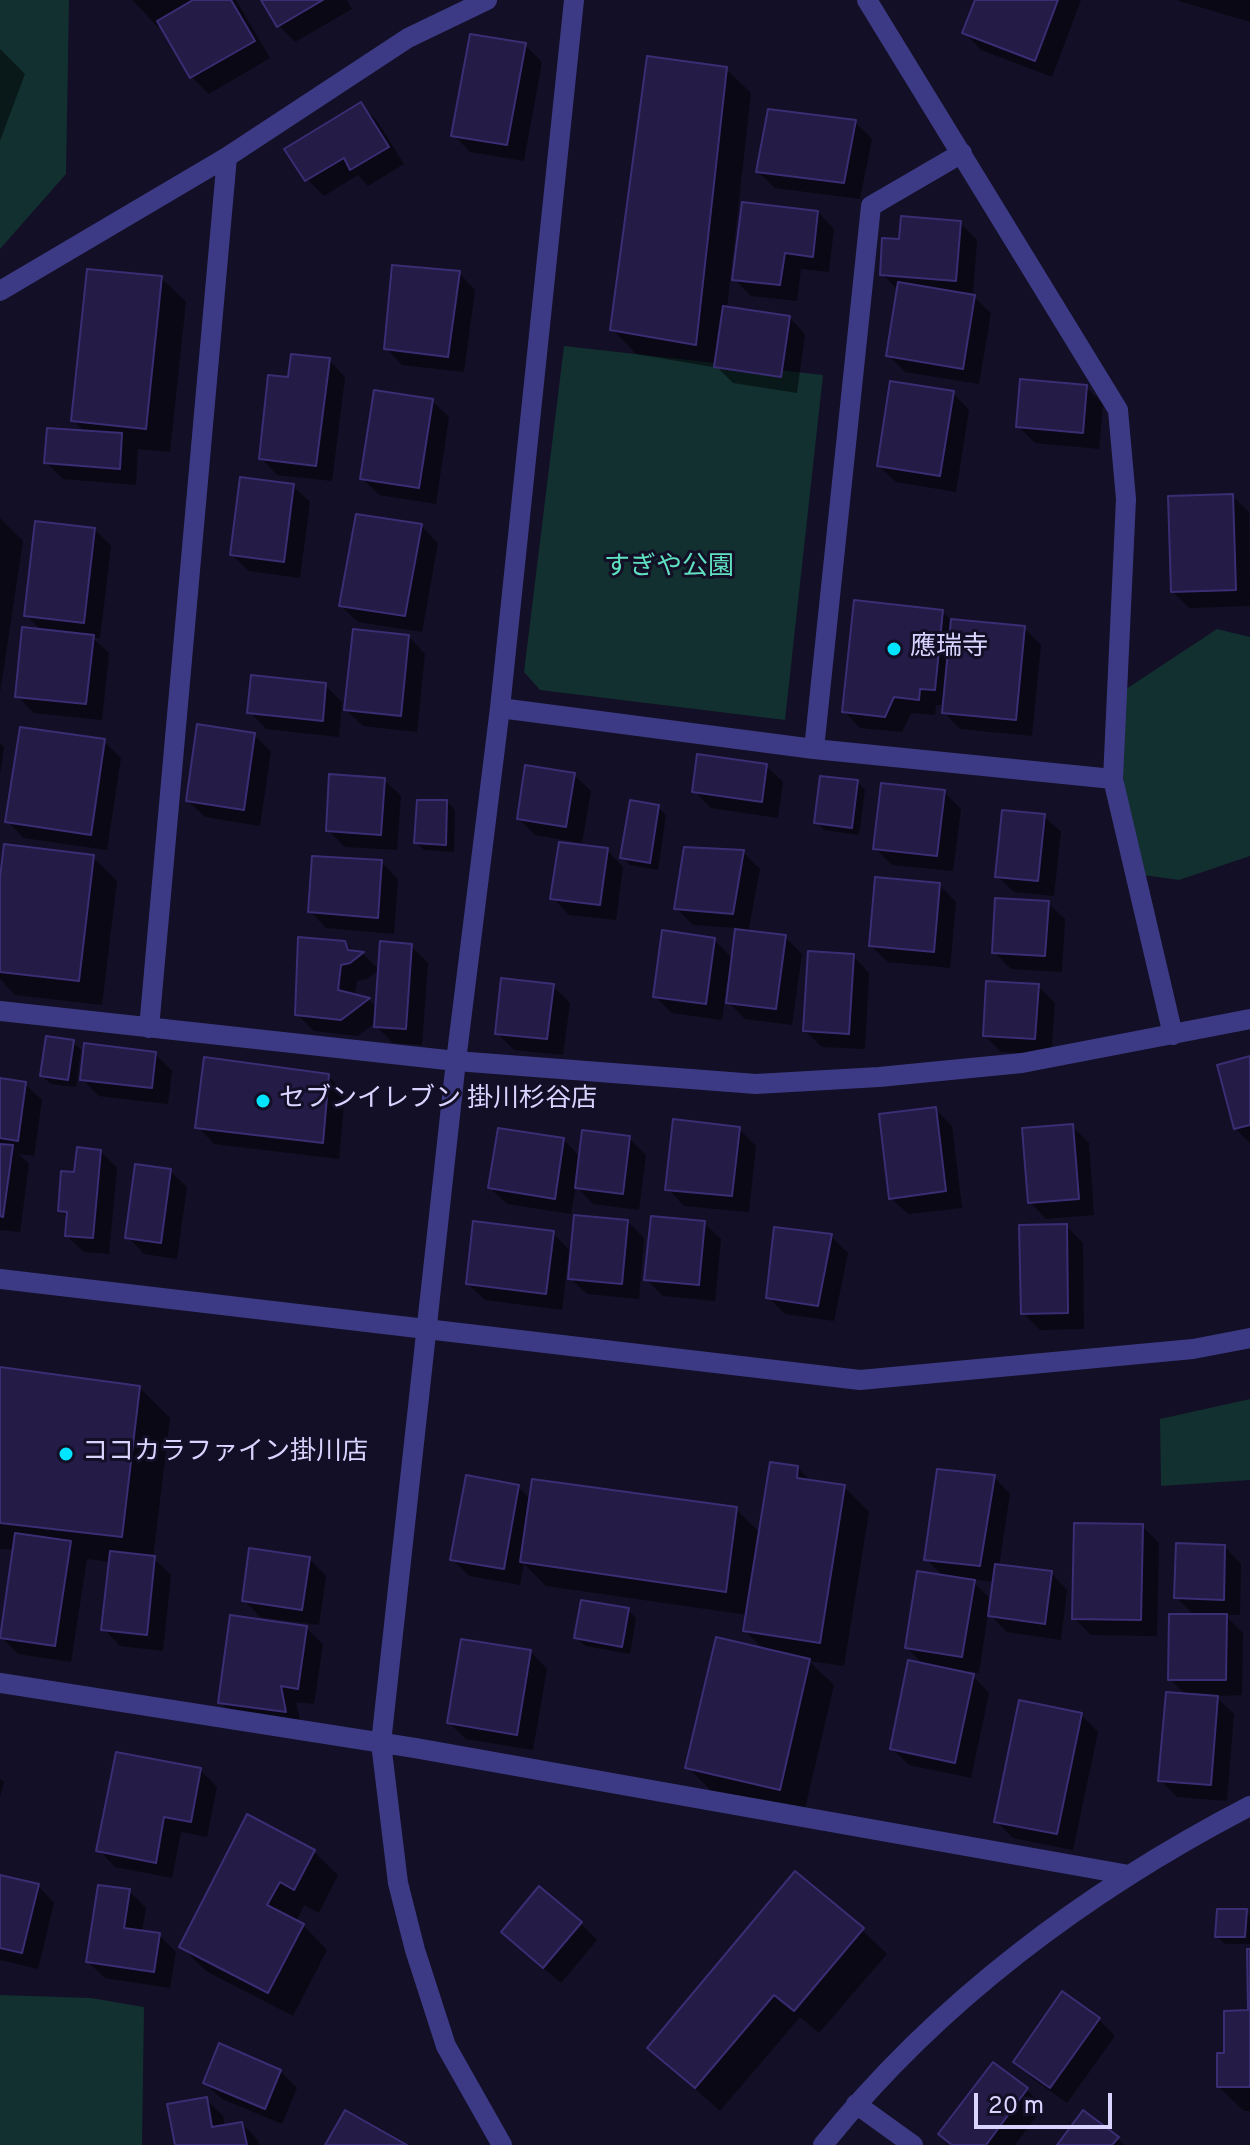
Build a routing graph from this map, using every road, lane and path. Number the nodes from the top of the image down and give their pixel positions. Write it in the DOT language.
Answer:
graph roads {
  1 [pos="487,0"];
  2 [pos="574,0"];
  3 [pos="867,0"];
  4 [pos="962,153"];
  5 [pos="227,157"];
  6 [pos="0,291"];
  7 [pos="500,708"];
  8 [pos="814,749"];
  9 [pos="1113,779"];
  10 [pos="0,1011"];
  11 [pos="1250,1019"];
  12 [pos="149,1028"];
  13 [pos="1173,1035"];
  14 [pos="456,1061"];
  15 [pos="0,1279"];
  16 [pos="428,1329"];
  17 [pos="1250,1338"];
  18 [pos="0,1683"];
  19 [pos="381,1743"];
  20 [pos="1250,1806"];
  21 [pos="1129,1875"];
  22 [pos="856,2104"];
  23 [pos="502,2145"];
  24 [pos="823,2145"];
  25 [pos="913,2145"];
  1 -- 5 [label="street"];
  2 -- 7 [label="street"];
  3 -- 4 [label="street"];
  4 -- 8 [label="street"];
  4 -- 9 [label="street"];
  5 -- 6 [label="street"];
  5 -- 12 [label="street"];
  7 -- 8 [label="street"];
  7 -- 14 [label="street"];
  8 -- 9 [label="street"];
  9 -- 13 [label="street"];
  10 -- 12 [label="street"];
  11 -- 13 [label="street"];
  12 -- 14 [label="street"];
  13 -- 14 [label="street"];
  14 -- 16 [label="street"];
  15 -- 16 [label="street"];
  16 -- 17 [label="street"];
  16 -- 19 [label="street"];
  18 -- 19 [label="street"];
  19 -- 21 [label="street"];
  19 -- 23 [label="street"];
  20 -- 21 [label="street"];
  21 -- 22 [label="street"];
  22 -- 24 [label="street"];
  22 -- 25 [label="street"];
}
